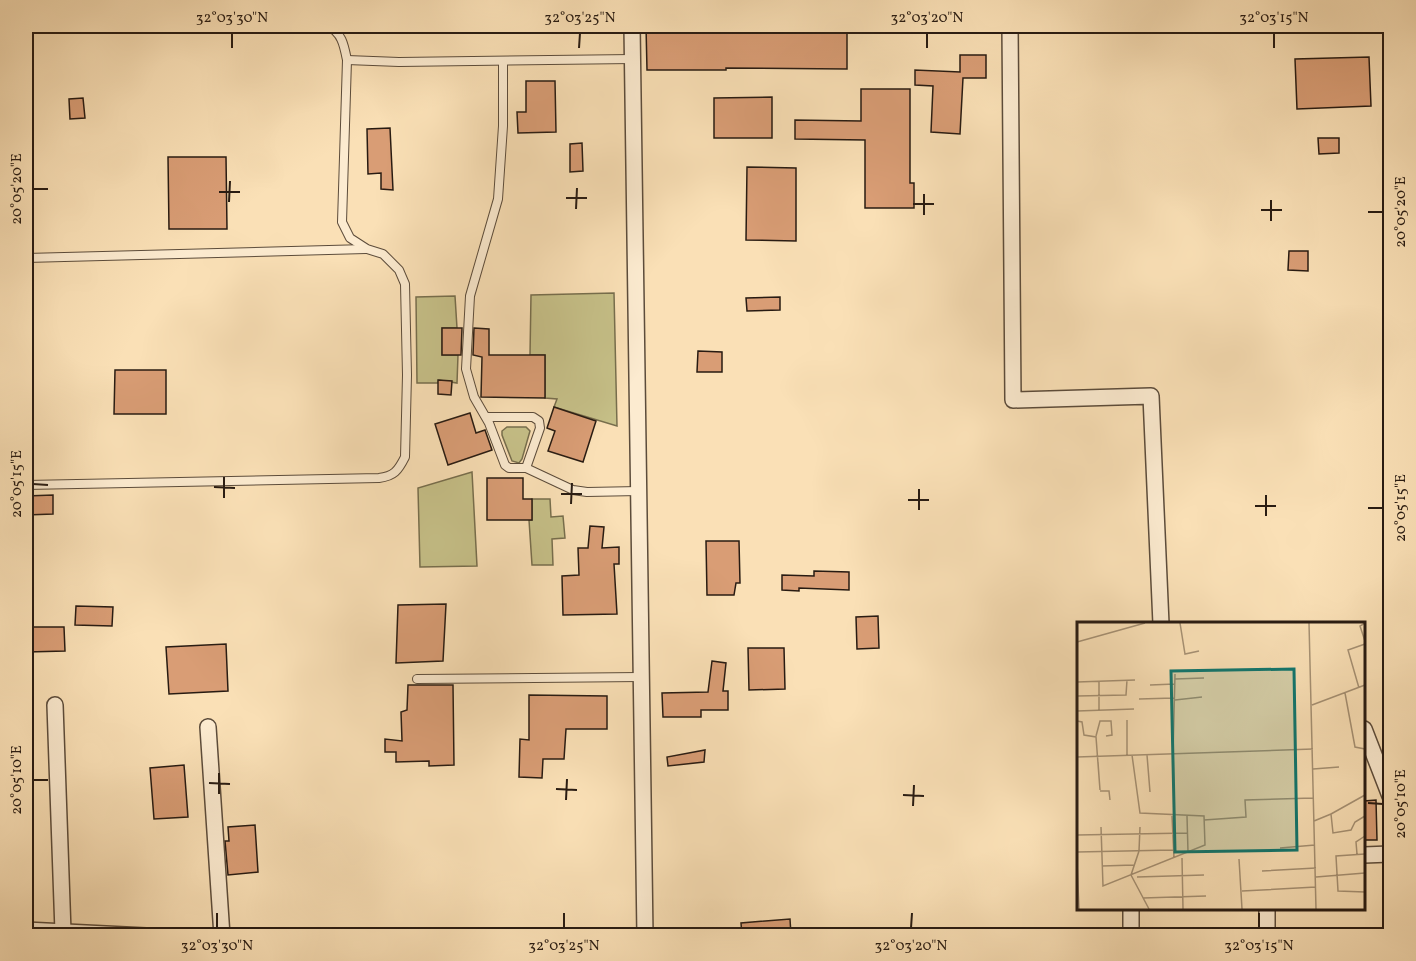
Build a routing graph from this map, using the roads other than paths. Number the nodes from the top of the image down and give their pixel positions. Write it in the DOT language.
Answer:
graph roads {
  1 [pos="26,26"];
  2 [pos="36,26"];
  3 [pos="328,26"];
  4 [pos="632,26"];
  5 [pos="1010,26"];
  6 [pos="347,60"];
  7 [pos="633,60"];
  8 [pos="503,62"];
  9 [pos="367,249"];
  10 [pos="26,258"];
  11 [pos="486,417"];
  12 [pos="526,468"];
  13 [pos="26,485"];
  14 [pos="639,491"];
  15 [pos="1161,622"];
  16 [pos="641,677"];
  17 [pos="417,679"];
  18 [pos="55,705"];
  19 [pos="208,727"];
  20 [pos="1365,732"];
  21 [pos="1390,796"];
  22 [pos="1390,854"];
  23 [pos="1365,855"];
  24 [pos="1131,910"];
  25 [pos="1267,910"];
  26 [pos="26,930"];
  27 [pos="63,932"];
  28 [pos="99,934"];
  29 [pos="146,936"];
  30 [pos="222,936"];
  31 [pos="645,936"];
  32 [pos="1131,936"];
  33 [pos="1267,936"];
  1 -- 2 [label="lane"];
  3 -- 6 [label="lane"];
  4 -- 7 [label="street"];
  5 -- 15 [label="street"];
  6 -- 8 [label="lane"];
  6 -- 9 [label="lane"];
  7 -- 8 [label="lane"];
  7 -- 14 [label="street"];
  8 -- 11 [label="lane"];
  9 -- 10 [label="lane"];
  9 -- 13 [label="lane"];
  11 -- 12 [label="lane"];
  11 -- 12 [label="lane"];
  12 -- 14 [label="lane"];
  14 -- 16 [label="street"];
  16 -- 17 [label="lane"];
  16 -- 31 [label="street"];
  18 -- 27 [label="street"];
  19 -- 30 [label="street"];
  20 -- 21 [label="street"];
  22 -- 23 [label="street"];
  24 -- 32 [label="street"];
  25 -- 33 [label="street"];
  26 -- 27 [label="street"];
  27 -- 28 [label="street"];
  28 -- 29 [label="street"];
}
